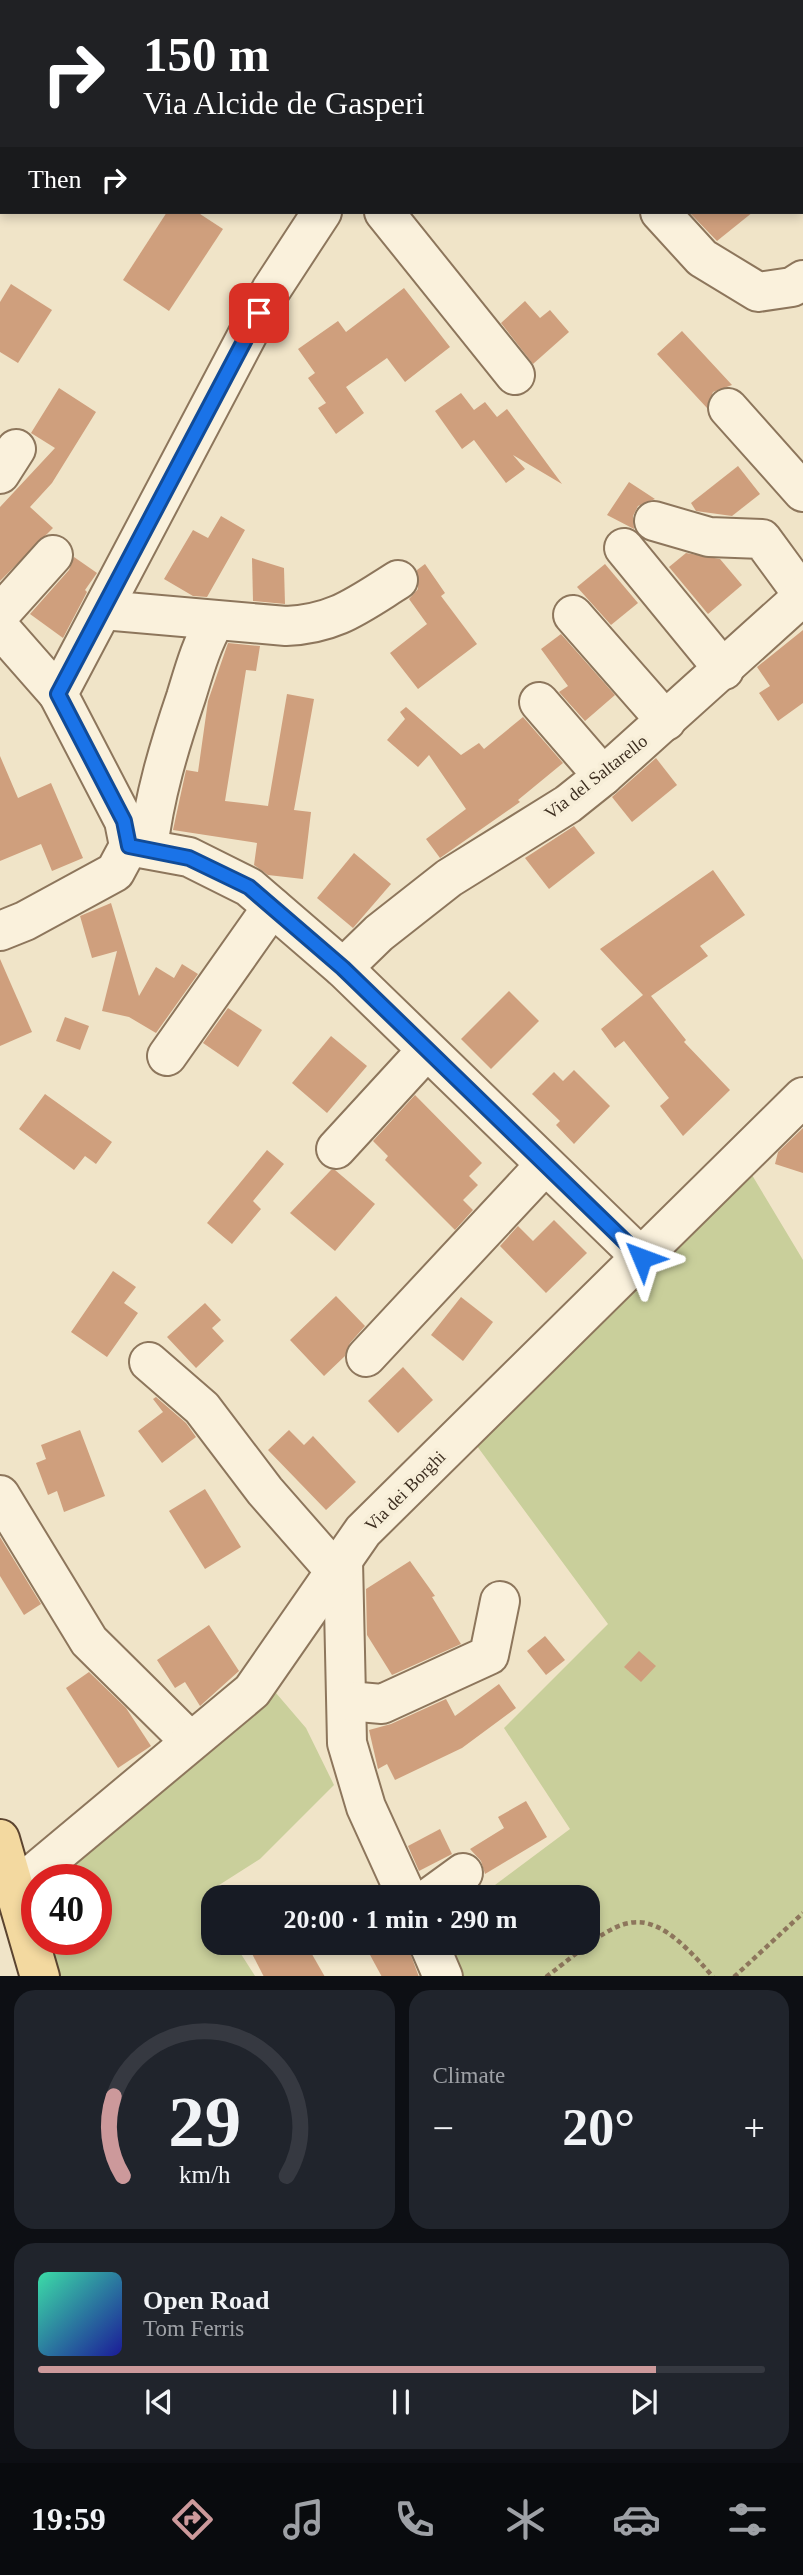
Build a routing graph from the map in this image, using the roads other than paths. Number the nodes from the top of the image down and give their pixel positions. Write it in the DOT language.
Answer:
graph roads {
  1 [pos="321,214"];
  2 [pos="386,214"];
  3 [pos="662,214"];
  4 [pos="803,280"];
  5 [pos="515,375"];
  6 [pos="727,408"];
  7 [pos="803,492"];
  8 [pos="654,521"];
  9 [pos="624,548"];
  10 [pos="52,555"];
  11 [pos="398,580"];
  12 [pos="803,595"];
  13 [pos="103,610"];
  14 [pos="0,614"];
  15 [pos="573,615"];
  16 [pos="215,621"];
  17 [pos="0,628"];
  18 [pos="724,670"];
  19 [pos="58,694"];
  20 [pos="539,702"];
  21 [pos="666,721"];
  22 [pos="603,776"];
  23 [pos="139,848"];
  24 [pos="272,907"];
  25 [pos="0,931"];
  26 [pos="343,968"];
  27 [pos="426,1051"];
  28 [pos="167,1056"];
  29 [pos="803,1097"];
  30 [pos="336,1149"];
  31 [pos="545,1165"];
  32 [pos="642,1258"];
  33 [pos="366,1357"];
  34 [pos="149,1362"];
  35 [pos="0,1495"];
  36 [pos="340,1566"];
  37 [pos="500,1601"];
  38 [pos="348,1701"];
  39 [pos="190,1741"];
  40 [pos="0,1839"];
  41 [pos="463,1873"];
  42 [pos="402,1885"];
  43 [pos="446,1885"];
  44 [pos="16,1888"];
  45 [pos="434,1955"];
  46 [pos="40,1976"];
  47 [pos="443,1976"];
  1 -- 13 [label="street"];
  2 -- 5 [label="street"];
  3 -- 4 [label="street"];
  6 -- 7 [label="street"];
  8 -- 12 [label="street"];
  9 -- 18 [label="street"];
  10 -- 14 [label="street"];
  11 -- 16 [label="street"];
  12 -- 18 [label="street, Via del Saltarello"];
  13 -- 16 [label="street"];
  13 -- 19 [label="street"];
  15 -- 21 [label="street"];
  16 -- 23 [label="street"];
  17 -- 19 [label="street"];
  18 -- 21 [label="street, Via del Saltarello"];
  19 -- 23 [label="street"];
  20 -- 22 [label="street"];
  21 -- 22 [label="street, Via del Saltarello"];
  22 -- 26 [label="street, Via del Saltarello"];
  23 -- 24 [label="street"];
  23 -- 25 [label="street"];
  24 -- 26 [label="street"];
  24 -- 28 [label="street"];
  26 -- 27 [label="street"];
  27 -- 30 [label="street"];
  27 -- 31 [label="street"];
  29 -- 32 [label="street, Via dei Borghi"];
  31 -- 32 [label="street"];
  31 -- 33 [label="street"];
  32 -- 36 [label="street, Via dei Borghi"];
  34 -- 36 [label="street"];
  35 -- 39 [label="street"];
  36 -- 38 [label="street"];
  36 -- 39 [label="street, Via dei Borghi"];
  37 -- 38 [label="street"];
  38 -- 42 [label="street"];
  39 -- 44 [label="street, Via dei Borghi"];
  40 -- 44 [label="main road"];
  41 -- 43 [label="street"];
  44 -- 46 [label="main road"];
  45 -- 47 [label="street"];
}
